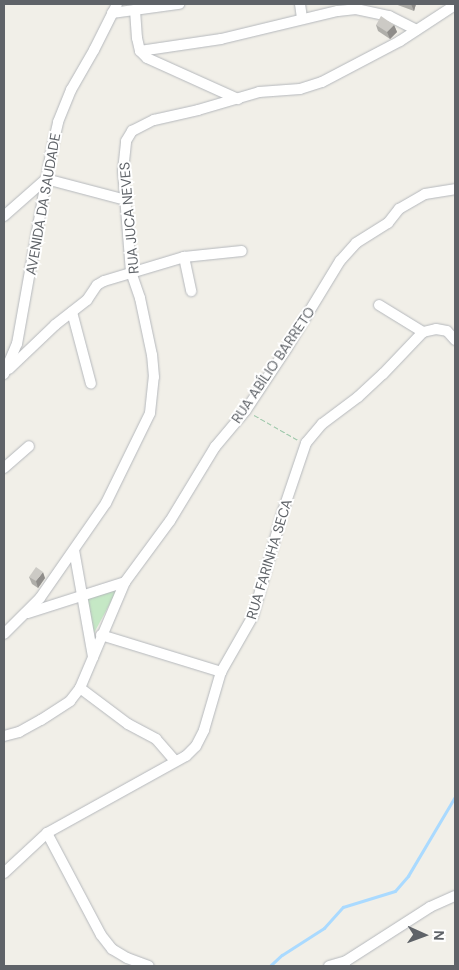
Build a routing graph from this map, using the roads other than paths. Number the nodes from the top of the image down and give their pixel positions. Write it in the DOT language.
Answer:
graph roads {
  1 [pos="179,4"];
  2 [pos="300,4"];
  3 [pos="451,6"];
  4 [pos="115,7"];
  5 [pos="135,10"];
  6 [pos="302,19"];
  7 [pos="417,30"];
  8 [pos="140,51"];
  9 [pos="238,99"];
  10 [pos="46,179"];
  11 [pos="455,189"];
  12 [pos="126,200"];
  13 [pos="4,216"];
  14 [pos="242,251"];
  15 [pos="184,257"];
  16 [pos="130,272"];
  17 [pos="191,291"];
  18 [pos="379,305"];
  19 [pos="72,312"];
  20 [pos="423,332"];
  21 [pos="455,340"];
  22 [pos="5,373"];
  23 [pos="91,384"];
  24 [pos="29,446"];
  25 [pos="4,468"];
  26 [pos="74,550"];
  27 [pos="124,582"];
  28 [pos="83,594"];
  29 [pos="26,614"];
  30 [pos="4,634"];
  31 [pos="101,635"];
  32 [pos="93,660"];
  33 [pos="221,672"];
  34 [pos="80,688"];
  35 [pos="4,736"];
  36 [pos="175,762"];
  37 [pos="46,833"];
  38 [pos="4,873"];
  39 [pos="455,896"];
  40 [pos="149,966"];
  41 [pos="329,966"];
  1 -- 5 [label="street, AVENIDA DA SAUDADE"];
  2 -- 6 [label="street"];
  3 -- 7 [label="street, RUA JUCA NEVES"];
  4 -- 5 [label="street, AVENIDA DA SAUDADE"];
  4 -- 10 [label="street, AVENIDA DA SAUDADE"];
  5 -- 8 [label="street"];
  6 -- 7 [label="street"];
  6 -- 8 [label="street"];
  7 -- 9 [label="street, RUA JUCA NEVES"];
  8 -- 9 [label="street"];
  9 -- 12 [label="street, RUA JUCA NEVES"];
  10 -- 12 [label="street"];
  10 -- 13 [label="street"];
  10 -- 22 [label="street, AVENIDA DA SAUDADE"];
  11 -- 27 [label="street, RUA ABÍLIO BARRETO"];
  12 -- 16 [label="street, RUA JUCA NEVES"];
  14 -- 15 [label="street"];
  15 -- 16 [label="street"];
  15 -- 17 [label="street"];
  16 -- 19 [label="street"];
  16 -- 26 [label="street, RUA JUCA NEVES"];
  18 -- 20 [label="street"];
  19 -- 22 [label="street"];
  19 -- 23 [label="street"];
  20 -- 21 [label="street"];
  20 -- 33 [label="street, RUA FARINHA SECA"];
  24 -- 25 [label="street"];
  26 -- 28 [label="street"];
  26 -- 29 [label="street, RUA JUCA NEVES"];
  27 -- 28 [label="street"];
  27 -- 31 [label="street, RUA ABÍLIO BARRETO"];
  28 -- 29 [label="street"];
  28 -- 32 [label="street"];
  29 -- 30 [label="street"];
  31 -- 32 [label="street, RUA ABÍLIO BARRETO"];
  31 -- 33 [label="street"];
  32 -- 34 [label="street, RUA ABÍLIO BARRETO"];
  33 -- 36 [label="street, RUA FARINHA SECA"];
  34 -- 35 [label="street, RUA ABÍLIO BARRETO"];
  34 -- 36 [label="street"];
  36 -- 37 [label="street, RUA FARINHA SECA"];
  37 -- 38 [label="street, RUA FARINHA SECA"];
  37 -- 40 [label="street"];
  39 -- 41 [label="street"];
}
